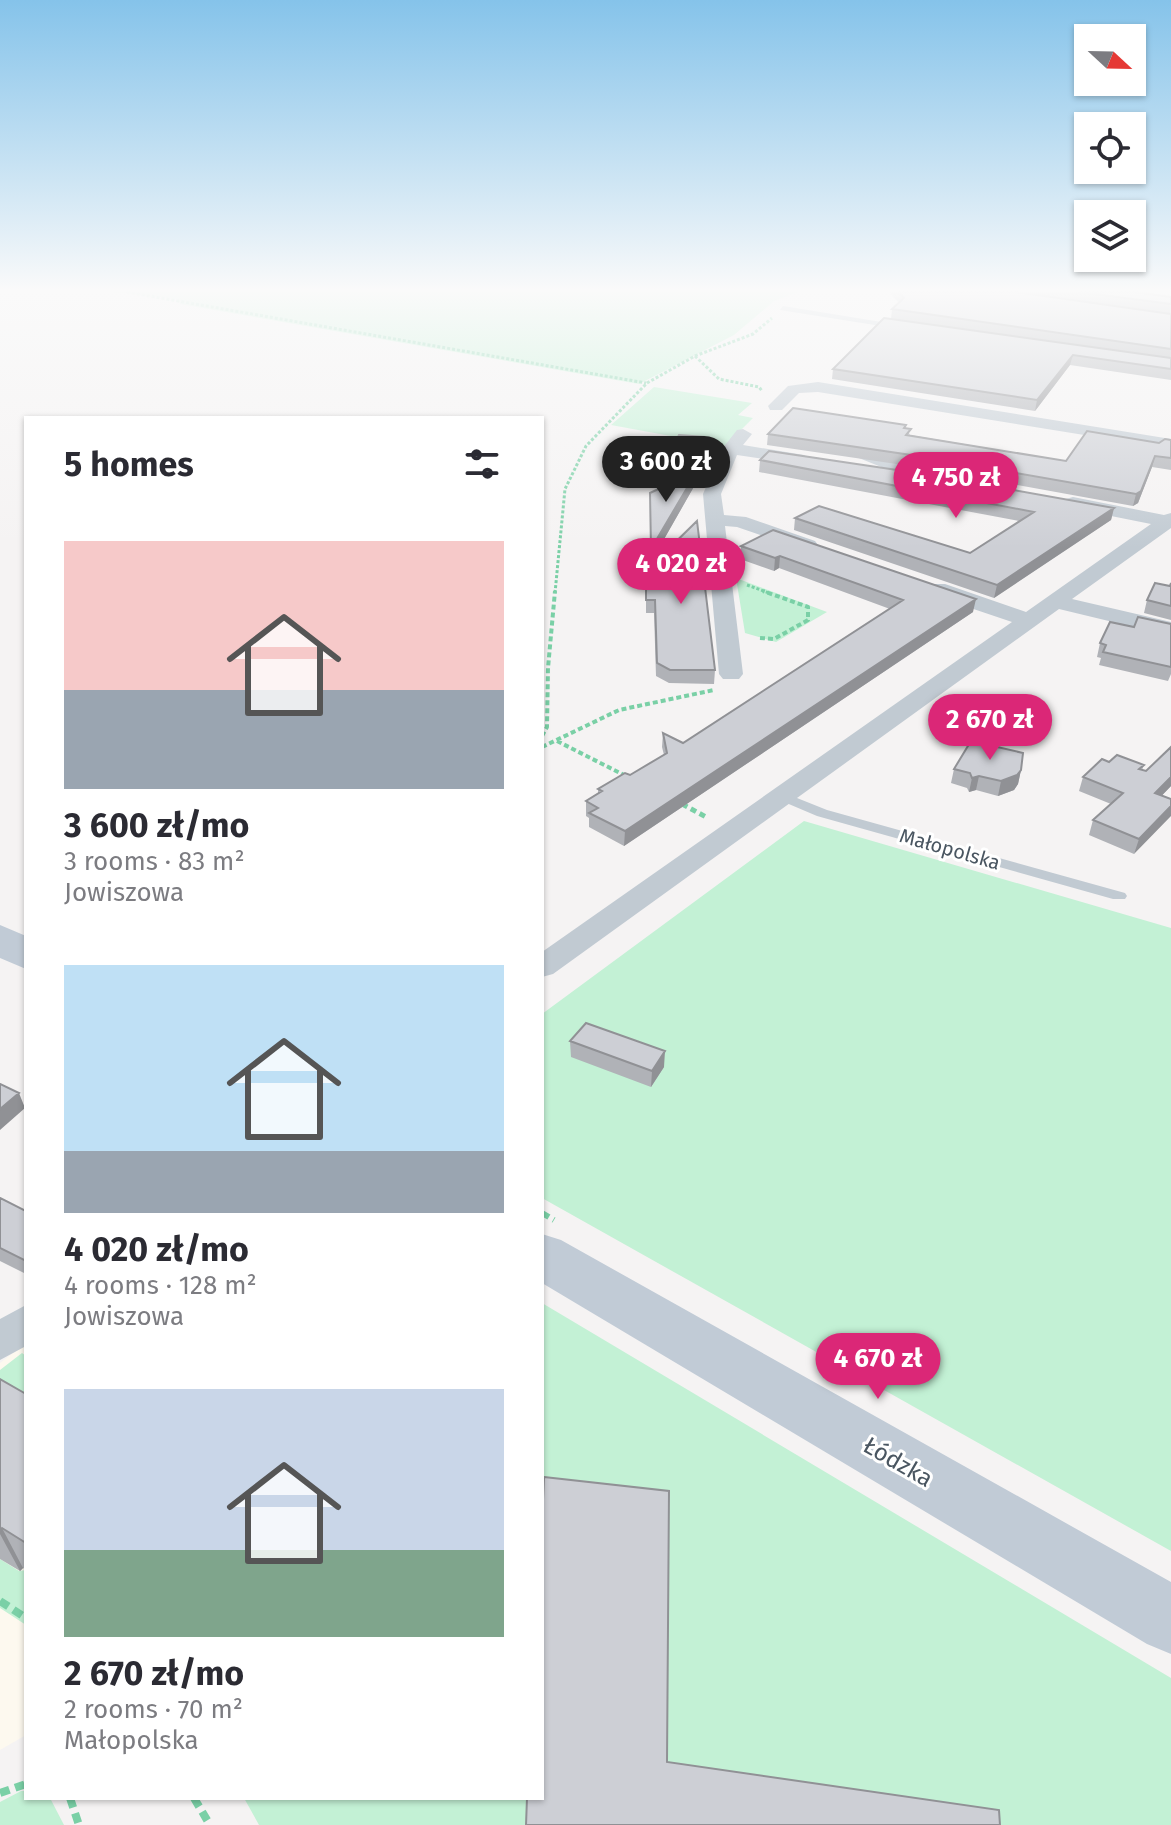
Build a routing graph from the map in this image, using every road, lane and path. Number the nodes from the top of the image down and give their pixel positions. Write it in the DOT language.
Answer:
graph roads {
  1 [pos="614,377"];
  2 [pos="657,377"];
  3 [pos="717,377"];
  4 [pos="647,383"];
  5 [pos="776,406"];
  6 [pos="763,435"];
  7 [pos="1171,444"];
  8 [pos="731,449"];
  9 [pos="931,479"];
  10 [pos="1056,500"];
  11 [pos="713,520"];
  12 [pos="1170,521"];
  13 [pos="829,552"];
  14 [pos="719,581"];
  15 [pos="920,583"];
  16 [pos="1056,602"];
  17 [pos="1029,620"];
  18 [pos="1171,629"];
  19 [pos="760,638"];
  20 [pos="731,674"];
  21 [pos="544,732"];
  22 [pos="556,741"];
  23 [pos="544,746"];
  24 [pos="627,777"];
  25 [pos="782,796"];
  26 [pos="670,798"];
  27 [pos="713,820"];
  28 [pos="1119,896"];
  29 [pos="0,939"];
  30 [pos="24,954"];
  31 [pos="544,966"];
  32 [pos="544,1257"];
  33 [pos="0,1601"];
  34 [pos="24,1617"];
  35 [pos="1171,1620"];
  36 [pos="24,1785"];
  37 [pos="0,1793"];
  38 [pos="71,1800"];
  39 [pos="195,1800"];
  40 [pos="79,1825"];
  41 [pos="210,1825"];
  1 -- 4 [label="path"];
  2 -- 4 [label="path"];
  3 -- 5 [label="path"];
  4 -- 21 [label="path"];
  5 -- 7 [label="street"];
  6 -- 8 [label="street"];
  8 -- 9 [label="street"];
  8 -- 11 [label="street"];
  10 -- 12 [label="street"];
  11 -- 13 [label="street"];
  11 -- 14 [label="street"];
  12 -- 16 [label="street"];
  14 -- 19 [label="path"];
  14 -- 20 [label="street"];
  15 -- 17 [label="street"];
  16 -- 17 [label="street"];
  16 -- 18 [label="street"];
  17 -- 25 [label="street"];
  20 -- 22 [label="path"];
  22 -- 23 [label="path"];
  22 -- 24 [label="path"];
  25 -- 28 [label="lane, Małopolska"];
  25 -- 31 [label="street"];
  26 -- 27 [label="path"];
  29 -- 30 [label="street"];
  32 -- 35 [label="street, Łódzka"];
  33 -- 34 [label="path"];
  36 -- 37 [label="path"];
  38 -- 40 [label="path"];
  39 -- 41 [label="path"];
}
